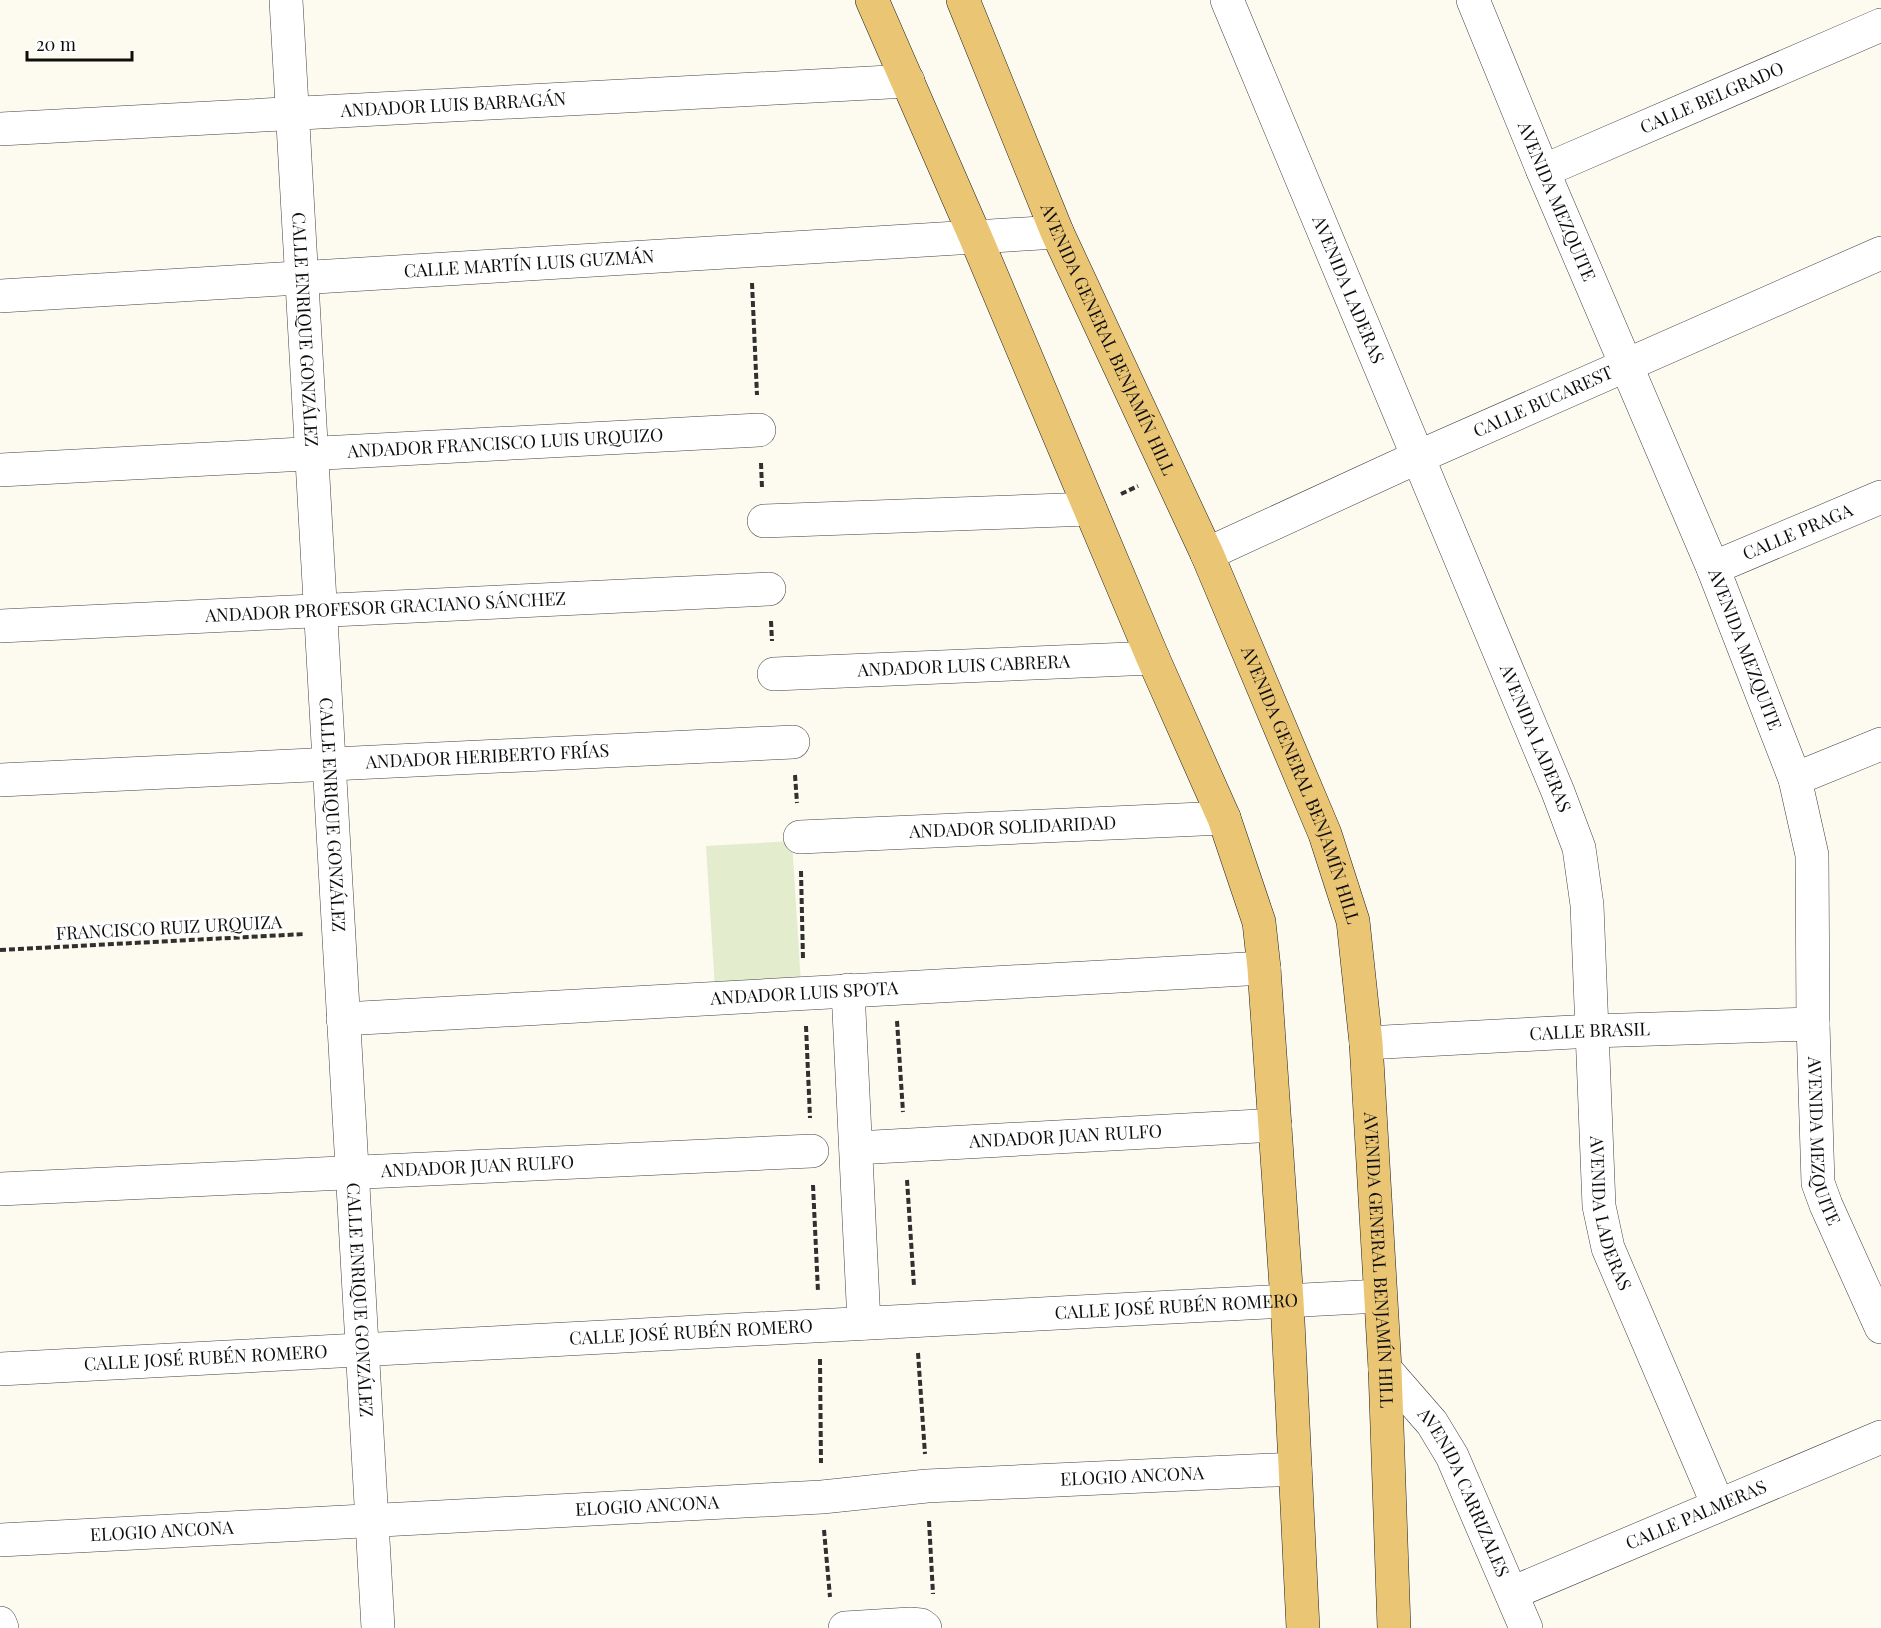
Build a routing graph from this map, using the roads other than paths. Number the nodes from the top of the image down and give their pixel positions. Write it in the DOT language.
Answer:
graph roads {
  1 [pos="286,0"];
  2 [pos="872,0"];
  3 [pos="963,0"];
  4 [pos="1227,0"];
  5 [pos="1473,0"];
  6 [pos="1881,24"];
  7 [pos="908,81"];
  8 [pos="293,113"];
  9 [pos="0,129"];
  10 [pos="1543,171"];
  11 [pos="1057,232"];
  12 [pos="975,236"];
  13 [pos="1881,253"];
  14 [pos="302,278"];
  15 [pos="0,296"];
  16 [pos="1627,366"];
  17 [pos="759,430"];
  18 [pos="312,454"];
  19 [pos="1418,457"];
  20 [pos="0,470"];
  21 [pos="1881,497"];
  22 [pos="1090,509"];
  23 [pos="764,521"];
  24 [pos="1206,554"];
  25 [pos="1713,568"];
  26 [pos="769,589"];
  27 [pos="321,610"];
  28 [pos="0,626"];
  29 [pos="1153,658"];
  30 [pos="774,674"];
  31 [pos="793,742"];
  32 [pos="1881,744"];
  33 [pos="329,765"];
  34 [pos="1796,779"];
  35 [pos="0,780"];
  36 [pos="1224,818"];
  37 [pos="800,837"];
  38 [pos="1264,968"];
  39 [pos="848,990"];
  40 [pos="343,1019"];
  41 [pos="1812,1024"];
  42 [pos="1592,1031"];
  43 [pos="1366,1043"];
  44 [pos="1275,1125"];
  45 [pos="856,1148"];
  46 [pos="812,1151"];
  47 [pos="352,1172"];
  48 [pos="0,1190"];
  49 [pos="1380,1296"];
  50 [pos="1287,1301"];
  51 [pos="864,1323"];
  52 [pos="1881,1328"];
  53 [pos="362,1349"];
  54 [pos="0,1368"];
  55 [pos="1385,1369"];
  56 [pos="1881,1437"];
  57 [pos="1295,1469"];
  58 [pos="1718,1506"];
  59 [pos="372,1520"];
  60 [pos="0,1539"];
  61 [pos="1512,1593"];
  62 [pos="0,1623"];
  63 [pos="2,1628"];
  64 [pos="378,1628"];
  65 [pos="845,1628"];
  66 [pos="925,1628"];
  67 [pos="1292,1628"];
  68 [pos="1303,1628"];
  69 [pos="1394,1628"];
  70 [pos="1526,1628"];
  1 -- 8 [label="street, CALLE ENRIQUE GONZÁLEZ"];
  2 -- 7 [label="main road"];
  3 -- 11 [label="main road, AVENIDA GENERAL BENJAMÍN HILL"];
  4 -- 19 [label="street, AVENIDA LADERAS"];
  5 -- 10 [label="street, AVENIDA MEZQUITE"];
  6 -- 10 [label="street, CALLE BELGRADO"];
  7 -- 8 [label="street, ANDADOR LUIS BARRAGÁN"];
  7 -- 12 [label="main road"];
  8 -- 9 [label="street, ANDADOR LUIS BARRAGÁN"];
  8 -- 14 [label="street, CALLE ENRIQUE GONZÁLEZ"];
  10 -- 16 [label="street, AVENIDA MEZQUITE"];
  11 -- 12 [label="street, CALLE MARTÍN LUIS GUZMÁN"];
  11 -- 24 [label="main road, AVENIDA GENERAL BENJAMÍN HILL"];
  12 -- 14 [label="street, CALLE MARTÍN LUIS GUZMÁN"];
  12 -- 22 [label="main road"];
  13 -- 16 [label="street, CALLE BUCAREST"];
  14 -- 15 [label="street, CALLE MARTÍN LUIS GUZMÁN"];
  14 -- 18 [label="street, CALLE ENRIQUE GONZÁLEZ"];
  16 -- 19 [label="street, CALLE BUCAREST"];
  16 -- 25 [label="street, AVENIDA MEZQUITE"];
  17 -- 18 [label="street, ANDADOR FRANCISCO LUIS URQUIZO"];
  18 -- 20 [label="street, ANDADOR FRANCISCO LUIS URQUIZO"];
  18 -- 27 [label="street, CALLE ENRIQUE GONZÁLEZ"];
  19 -- 24 [label="street, CALLE BUCAREST"];
  19 -- 42 [label="street, AVENIDA LADERAS"];
  21 -- 25 [label="street, CALLE PRAGA"];
  22 -- 23 [label="street"];
  22 -- 29 [label="main road"];
  24 -- 43 [label="main road, AVENIDA GENERAL BENJAMÍN HILL"];
  25 -- 34 [label="street, AVENIDA MEZQUITE"];
  26 -- 27 [label="street, ANDADOR PROFESOR GRACIANO SÁNCHEZ"];
  27 -- 28 [label="street, ANDADOR PROFESOR GRACIANO SÁNCHEZ"];
  27 -- 33 [label="street, CALLE ENRIQUE GONZÁLEZ"];
  29 -- 30 [label="street, ANDADOR LUIS CABRERA"];
  29 -- 36 [label="main road"];
  31 -- 33 [label="street, ANDADOR HERIBERTO FRÍAS"];
  32 -- 34 [label="street"];
  33 -- 35 [label="street, ANDADOR HERIBERTO FRÍAS"];
  33 -- 40 [label="street, CALLE ENRIQUE GONZÁLEZ"];
  34 -- 41 [label="street, AVENIDA MEZQUITE"];
  36 -- 37 [label="street, ANDADOR SOLIDARIDAD"];
  36 -- 38 [label="main road"];
  38 -- 39 [label="street, ANDADOR LUIS SPOTA"];
  38 -- 44 [label="main road"];
  39 -- 40 [label="street, ANDADOR LUIS SPOTA"];
  39 -- 45 [label="street"];
  40 -- 47 [label="street, CALLE ENRIQUE GONZÁLEZ"];
  41 -- 42 [label="street, CALLE BRASIL"];
  41 -- 52 [label="street, AVENIDA MEZQUITE"];
  42 -- 43 [label="street, CALLE BRASIL"];
  42 -- 58 [label="street, AVENIDA LADERAS"];
  43 -- 49 [label="main road, AVENIDA GENERAL BENJAMÍN HILL"];
  44 -- 45 [label="street, ANDADOR JUAN RULFO"];
  44 -- 50 [label="main road"];
  45 -- 51 [label="street"];
  46 -- 47 [label="street, ANDADOR JUAN RULFO"];
  47 -- 48 [label="street, ANDADOR JUAN RULFO"];
  47 -- 53 [label="street, CALLE ENRIQUE GONZÁLEZ"];
  49 -- 50 [label="street, CALLE JOSÉ RUBÉN ROMERO"];
  49 -- 55 [label="main road, AVENIDA GENERAL BENJAMÍN HILL"];
  50 -- 51 [label="street, CALLE JOSÉ RUBÉN ROMERO"];
  50 -- 57 [label="main road"];
  51 -- 53 [label="street, CALLE JOSÉ RUBÉN ROMERO"];
  53 -- 54 [label="street, CALLE JOSÉ RUBÉN ROMERO"];
  53 -- 59 [label="street, CALLE ENRIQUE GONZÁLEZ"];
  55 -- 61 [label="street, AVENIDA CARRIZALES"];
  55 -- 69 [label="main road, AVENIDA GENERAL BENJAMÍN HILL"];
  56 -- 58 [label="street, CALLE PALMERAS"];
  57 -- 59 [label="street, ELOGIO ANCONA"];
  57 -- 68 [label="main road"];
  58 -- 61 [label="street, CALLE PALMERAS"];
  59 -- 60 [label="street, ELOGIO ANCONA"];
  59 -- 64 [label="street, CALLE ENRIQUE GONZÁLEZ"];
  61 -- 70 [label="street, AVENIDA CARRIZALES"];
  62 -- 63 [label="street"];
  65 -- 66 [label="street"];
  67 -- 68 [label="street"];
}
